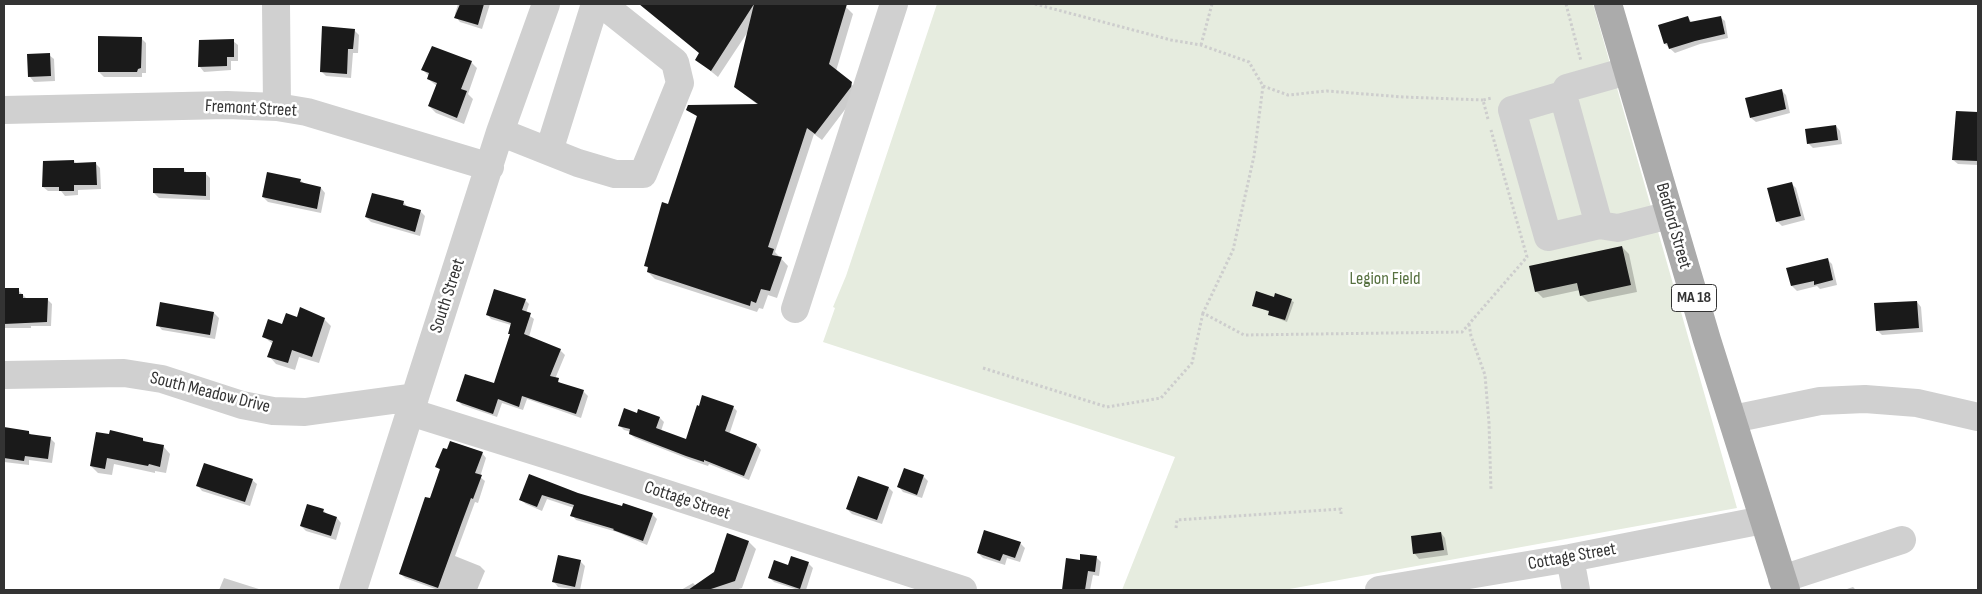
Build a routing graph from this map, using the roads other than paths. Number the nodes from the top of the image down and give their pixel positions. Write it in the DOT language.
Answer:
graph roads {
  1 [pos="276,4"];
  2 [pos="546,4"];
  3 [pos="595,4"];
  4 [pos="602,4"];
  5 [pos="894,4"];
  6 [pos="1608,4"];
  7 [pos="1627,71"];
  8 [pos="1563,95"];
  9 [pos="277,107"];
  10 [pos="4,110"];
  11 [pos="500,132"];
  12 [pos="549,151"];
  13 [pos="490,167"];
  14 [pos="1670,215"];
  15 [pos="1599,224"];
  16 [pos="795,308"];
  17 [pos="4,375"];
  18 [pos="413,405"];
  19 [pos="1978,417"];
  20 [pos="1733,418"];
  21 [pos="1763,520"];
  22 [pos="1902,540"];
  23 [pos="1570,558"];
  24 [pos="1446,584"];
  25 [pos="1784,585"];
  26 [pos="353,590"];
  27 [pos="963,590"];
  28 [pos="1379,590"];
  29 [pos="1572,590"];
  1 -- 9 [label="street"];
  2 -- 11 [label="street, South Street"];
  3 -- 12 [label="street"];
  4 -- 12 [label="street"];
  5 -- 16 [label="street"];
  6 -- 7 [label="main road, Bedford Street / MA 18"];
  7 -- 8 [label="street"];
  7 -- 14 [label="main road, Bedford Street / MA 18"];
  8 -- 15 [label="street"];
  8 -- 15 [label="street"];
  9 -- 10 [label="street, Fremont Street"];
  9 -- 13 [label="street, Fremont Street"];
  11 -- 12 [label="street"];
  11 -- 13 [label="street, South Street"];
  13 -- 18 [label="street, South Street"];
  14 -- 15 [label="street"];
  14 -- 20 [label="main road, Bedford Street / MA 18"];
  17 -- 18 [label="street, South Meadow Drive"];
  18 -- 26 [label="street, South Street"];
  18 -- 27 [label="street, Cottage Street"];
  19 -- 20 [label="street"];
  20 -- 21 [label="main road, Bedford Street / MA 18"];
  21 -- 23 [label="street, Cottage Street"];
  21 -- 25 [label="main road, Bedford Street / MA 18"];
  22 -- 25 [label="street"];
  23 -- 24 [label="street, Cottage Street"];
  23 -- 29 [label="street"];
  24 -- 28 [label="street, Cottage Street"];
}
